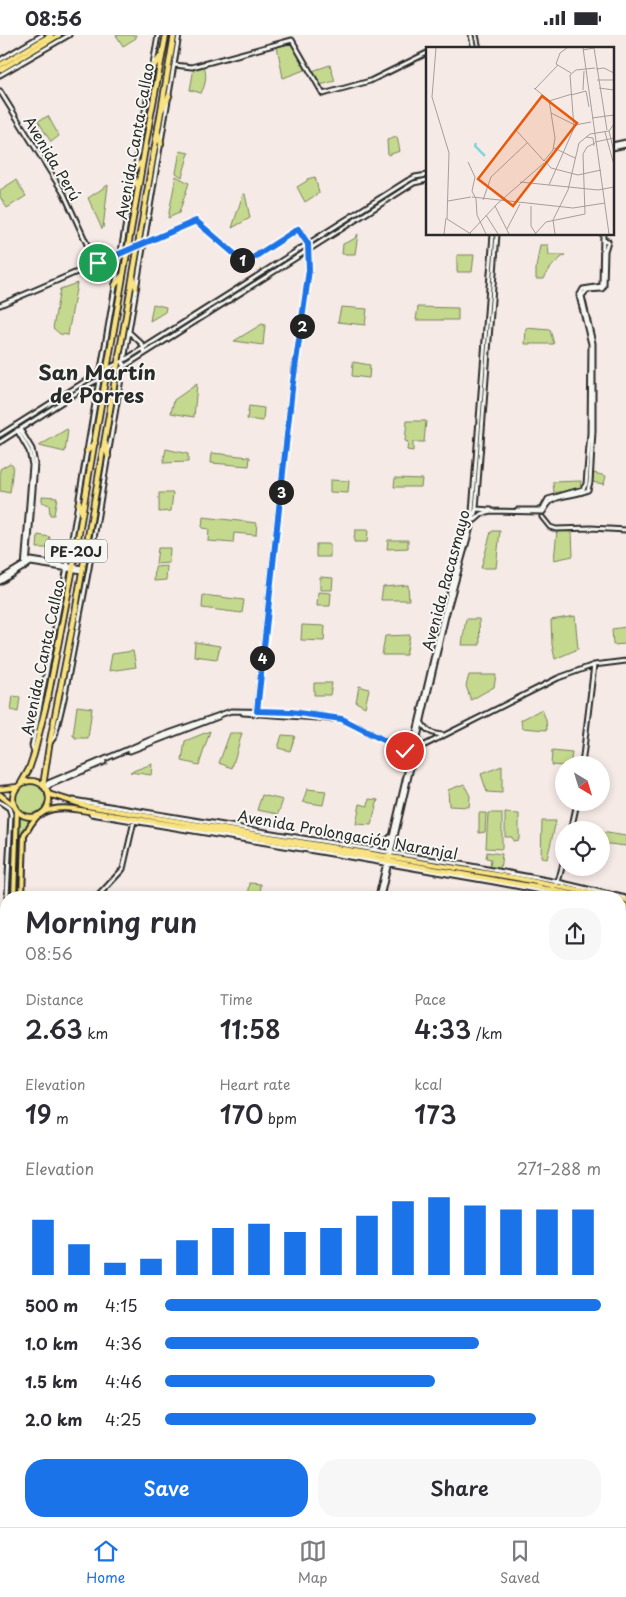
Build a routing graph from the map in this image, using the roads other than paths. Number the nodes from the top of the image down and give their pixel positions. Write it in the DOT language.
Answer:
graph roads {
  1 [pos="42,35"];
  2 [pos="59,35"];
  3 [pos="69,35"];
  4 [pos="158,35"];
  5 [pos="166,35"];
  6 [pos="174,35"];
  7 [pos="180,35"];
  8 [pos="52,36"];
  9 [pos="20,49"];
  10 [pos="426,53"];
  11 [pos="25,55"];
  12 [pos="15,56"];
  13 [pos="161,56"];
  14 [pos="0,60"];
  15 [pos="22,63"];
  16 [pos="0,65"];
  17 [pos="174,65"];
  18 [pos="152,69"];
  19 [pos="0,70"];
  20 [pos="0,75"];
  21 [pos="0,91"];
  22 [pos="169,96"];
  23 [pos="159,115"];
  24 [pos="157,130"];
  25 [pos="161,144"];
  26 [pos="142,162"];
  27 [pos="135,168"];
  28 [pos="426,175"];
  29 [pos="133,177"];
  30 [pos="426,180"];
  31 [pos="138,187"];
  32 [pos="493,235"];
  33 [pos="497,235"];
  34 [pos="603,235"];
  35 [pos="605,240"];
  36 [pos="144,243"];
  37 [pos="308,244"];
  38 [pos="138,246"];
  39 [pos="127,251"];
  40 [pos="309,251"];
  41 [pos="120,253"];
  42 [pos="96,264"];
  43 [pos="123,274"];
  44 [pos="132,276"];
  45 [pos="115,285"];
  46 [pos="136,287"];
  47 [pos="0,305"];
  48 [pos="129,332"];
  49 [pos="142,349"];
  50 [pos="145,353"];
  51 [pos="123,361"];
  52 [pos="102,365"];
  53 [pos="117,365"];
  54 [pos="122,367"];
  55 [pos="107,369"];
  56 [pos="116,371"];
  57 [pos="100,372"];
  58 [pos="106,375"];
  59 [pos="93,377"];
  60 [pos="99,379"];
  61 [pos="80,391"];
  62 [pos="96,398"];
  63 [pos="40,409"];
  64 [pos="43,414"];
  65 [pos="18,430"];
  66 [pos="0,435"];
  67 [pos="0,441"];
  68 [pos="104,441"];
  69 [pos="96,442"];
  70 [pos="87,451"];
  71 [pos="108,456"];
  72 [pos="79,502"];
  73 [pos="476,509"];
  74 [pos="541,513"];
  75 [pos="82,515"];
  76 [pos="472,522"];
  77 [pos="626,530"];
  78 [pos="25,565"];
  79 [pos="67,567"];
  80 [pos="73,568"];
  81 [pos="82,570"];
  82 [pos="0,580"];
  83 [pos="74,619"];
  84 [pos="78,627"];
  85 [pos="626,661"];
  86 [pos="594,665"];
  87 [pos="256,712"];
  88 [pos="422,722"];
  89 [pos="444,735"];
  90 [pos="48,746"];
  91 [pos="411,751"];
  92 [pos="416,751"];
  93 [pos="34,752"];
  94 [pos="583,756"];
  95 [pos="19,786"];
  96 [pos="44,787"];
  97 [pos="0,789"];
  98 [pos="48,794"];
  99 [pos="0,795"];
  100 [pos="65,800"];
  101 [pos="0,802"];
  102 [pos="12,806"];
  103 [pos="17,811"];
  104 [pos="40,814"];
  105 [pos="91,814"];
  106 [pos="173,817"];
  107 [pos="168,819"];
  108 [pos="134,821"];
  109 [pos="167,825"];
  110 [pos="243,829"];
  111 [pos="250,837"];
  112 [pos="390,837"];
  113 [pos="244,839"];
  114 [pos="369,849"];
  115 [pos="362,851"];
  116 [pos="340,852"];
  117 [pos="344,856"];
  118 [pos="389,858"];
  119 [pos="424,858"];
  120 [pos="428,863"];
  121 [pos="495,873"];
  122 [pos="559,876"];
  123 [pos="557,884"];
  124 [pos="588,889"];
  125 [pos="7,891"];
  126 [pos="14,891"];
  127 [pos="22,891"];
  128 [pos="103,891"];
  129 [pos="381,891"];
  130 [pos="552,891"];
  131 [pos="582,891"];
  132 [pos="596,891"];
  1 -- 9 [label="street"];
  2 -- 8 [label="main road"];
  3 -- 15 [label="street"];
  4 -- 18 [label="street, Avenida Canta Callao"];
  5 -- 13 [label="highway, Avenida Canta Callao / PE-20J"];
  6 -- 23 [label="highway, Avenida Canta Callao / PE-20J"];
  7 -- 17 [label="street, Avenida Canta Callao"];
  8 -- 11 [label="main road"];
  8 -- 12 [label="main road"];
  9 -- 12 [label="main road"];
  9 -- 14 [label="street"];
  10 -- 17 [label="street"];
  11 -- 15 [label="main road"];
  11 -- 19 [label="main road"];
  12 -- 16 [label="main road"];
  13 -- 18 [label="highway"];
  13 -- 26 [label="highway, Avenida Canta Callao / PE-20J"];
  15 -- 20 [label="street"];
  17 -- 22 [label="street, Avenida Canta Callao"];
  18 -- 27 [label="street, Avenida Canta Callao"];
  21 -- 42 [label="street, Avenida Perú"];
  22 -- 23 [label="highway"];
  22 -- 25 [label="street, Avenida Canta Callao"];
  23 -- 24 [label="highway, Avenida Canta Callao / PE-20J"];
  24 -- 25 [label="highway"];
  24 -- 38 [label="highway, Avenida Canta Callao / PE-20J"];
  25 -- 36 [label="street, Avenida Canta Callao"];
  26 -- 27 [label="highway"];
  26 -- 31 [label="highway, Avenida Canta Callao / PE-20J"];
  27 -- 29 [label="street, Avenida Canta Callao"];
  28 -- 37 [label="street"];
  29 -- 31 [label="highway"];
  29 -- 41 [label="street, Avenida Canta Callao"];
  30 -- 40 [label="street"];
  31 -- 39 [label="highway, Avenida Canta Callao / PE-20J"];
  32 -- 76 [label="street"];
  33 -- 73 [label="street, Avenida Pacasmayo"];
  34 -- 35 [label="street"];
  35 -- 74 [label="street"];
  35 -- 74 [label="street"];
  36 -- 37 [label="street"];
  36 -- 38 [label="street"];
  36 -- 46 [label="street, Avenida Canta Callao"];
  37 -- 40 [label="street"];
  37 -- 49 [label="street"];
  38 -- 39 [label="street"];
  38 -- 44 [label="highway, Avenida Canta Callao / PE-20J"];
  39 -- 41 [label="street"];
  39 -- 43 [label="highway, Avenida Canta Callao / PE-20J"];
  40 -- 50 [label="street"];
  40 -- 87 [label="street"];
  41 -- 42 [label="street"];
  41 -- 45 [label="street, Avenida Canta Callao"];
  42 -- 47 [label="street"];
  43 -- 45 [label="highway"];
  43 -- 55 [label="highway, Avenida Canta Callao / PE-20J"];
  44 -- 46 [label="highway"];
  44 -- 53 [label="highway, Avenida Canta Callao / PE-20J"];
  45 -- 52 [label="street, Avenida Canta Callao"];
  46 -- 48 [label="street, Avenida Canta Callao"];
  48 -- 49 [label="street"];
  48 -- 51 [label="street, Avenida Canta Callao"];
  49 -- 50 [label="street"];
  49 -- 51 [label="street"];
  50 -- 54 [label="street"];
  51 -- 53 [label="street"];
  51 -- 54 [label="street, Avenida Canta Callao"];
  52 -- 57 [label="street, Avenida Canta Callao"];
  52 -- 59 [label="street"];
  53 -- 55 [label="street"];
  53 -- 56 [label="highway, Avenida Canta Callao / PE-20J"];
  54 -- 56 [label="street"];
  54 -- 71 [label="street, Avenida Canta Callao"];
  55 -- 57 [label="street"];
  55 -- 58 [label="highway, Avenida Canta Callao / PE-20J"];
  56 -- 58 [label="street"];
  56 -- 68 [label="highway, Avenida Canta Callao / PE-20J"];
  57 -- 59 [label="street"];
  57 -- 60 [label="street, Avenida Canta Callao"];
  58 -- 60 [label="street"];
  58 -- 69 [label="highway, Avenida Canta Callao / PE-20J"];
  59 -- 63 [label="street"];
  60 -- 61 [label="street"];
  60 -- 62 [label="street, Avenida Canta Callao"];
  61 -- 62 [label="street"];
  61 -- 64 [label="street"];
  62 -- 70 [label="street, Avenida Canta Callao"];
  63 -- 64 [label="street"];
  63 -- 66 [label="street"];
  64 -- 65 [label="street"];
  65 -- 67 [label="street"];
  65 -- 78 [label="street"];
  68 -- 71 [label="highway"];
  68 -- 81 [label="highway, Avenida Canta Callao / PE-20J"];
  69 -- 70 [label="highway"];
  69 -- 75 [label="highway, Avenida Canta Callao / PE-20J"];
  70 -- 72 [label="street, Avenida Canta Callao"];
  71 -- 84 [label="street, Avenida Canta Callao"];
  72 -- 75 [label="highway"];
  72 -- 79 [label="street, Avenida Canta Callao"];
  73 -- 74 [label="street"];
  73 -- 76 [label="street, Avenida Pacasmayo"];
  74 -- 76 [label="street"];
  74 -- 77 [label="street"];
  75 -- 80 [label="highway, Avenida Canta Callao / PE-20J"];
  76 -- 88 [label="street, Avenida Pacasmayo"];
  76 -- 91 [label="street, Avenida Pacasmayo"];
  78 -- 79 [label="street"];
  78 -- 82 [label="street"];
  79 -- 80 [label="street"];
  79 -- 93 [label="street, Avenida Canta Callao"];
  80 -- 81 [label="street"];
  80 -- 93 [label="highway, Avenida Canta Callao / PE-20J"];
  81 -- 83 [label="highway, Avenida Canta Callao / PE-20J"];
  83 -- 84 [label="highway"];
  83 -- 90 [label="highway, Avenida Canta Callao / PE-20J"];
  84 -- 90 [label="street, Avenida Canta Callao"];
  85 -- 86 [label="street"];
  86 -- 89 [label="street"];
  86 -- 94 [label="street"];
  87 -- 91 [label="street"];
  87 -- 96 [label="street"];
  88 -- 89 [label="street"];
  88 -- 92 [label="street, Avenida Pacasmayo"];
  89 -- 92 [label="street"];
  90 -- 96 [label="highway, Avenida Canta Callao / PE-20J"];
  91 -- 92 [label="street"];
  91 -- 118 [label="street, Avenida Pacasmayo"];
  92 -- 118 [label="street, Avenida Pacasmayo"];
  93 -- 95 [label="highway, Avenida Canta Callao / PE-20J"];
  95 -- 96 [label="highway"];
  95 -- 97 [label="highway"];
  95 -- 102 [label="highway"];
  96 -- 98 [label="highway"];
  98 -- 100 [label="main road, Avenida Prolongación Naranjal"];
  98 -- 104 [label="highway"];
  99 -- 102 [label="highway"];
  100 -- 106 [label="street, Avenida Prolongación Naranjal"];
  100 -- 107 [label="main road, Avenida Prolongación Naranjal"];
  101 -- 102 [label="street"];
  102 -- 103 [label="highway"];
  102 -- 125 [label="street"];
  103 -- 104 [label="highway"];
  103 -- 126 [label="main road"];
  104 -- 109 [label="main road, Avenida Prolongación Naranjal"];
  104 -- 127 [label="main road"];
  105 -- 108 [label="street, Avenida Prolongación Naranjal"];
  106 -- 107 [label="main road"];
  106 -- 110 [label="street, Avenida Prolongación Naranjal"];
  107 -- 110 [label="main road, Avenida Prolongación Naranjal"];
  108 -- 109 [label="street, Avenida Prolongación Naranjal"];
  108 -- 128 [label="street"];
  109 -- 111 [label="main road, Avenida Prolongación Naranjal"];
  109 -- 113 [label="street, Avenida Prolongación Naranjal"];
  110 -- 114 [label="street, Avenida Prolongación Naranjal"];
  110 -- 115 [label="main road, Avenida Prolongación Naranjal"];
  111 -- 113 [label="main road"];
  111 -- 116 [label="main road, Avenida Prolongación Naranjal"];
  112 -- 114 [label="street"];
  113 -- 117 [label="street, Avenida Prolongación Naranjal"];
  114 -- 115 [label="main road"];
  114 -- 118 [label="street, Avenida Prolongación Naranjal"];
  115 -- 118 [label="main road, Avenida Prolongación Naranjal"];
  116 -- 117 [label="main road"];
  116 -- 118 [label="main road, Avenida Prolongación Naranjal"];
  117 -- 118 [label="street, Avenida Prolongación Naranjal"];
  118 -- 119 [label="street, Avenida Prolongación Naranjal"];
  118 -- 120 [label="main road, Avenida Prolongación Naranjal"];
  118 -- 129 [label="street, Avenida Pacasmayo"];
  118 -- 130 [label="main road, Avenida Prolongación Naranjal"];
  119 -- 120 [label="main road"];
  119 -- 121 [label="street, Avenida Prolongación Naranjal"];
  120 -- 121 [label="main road, Avenida Prolongación Naranjal"];
  121 -- 123 [label="main road, Avenida Prolongación Naranjal"];
  122 -- 123 [label="street"];
  123 -- 124 [label="street, Avenida Prolongación Naranjal"];
  123 -- 130 [label="street"];
  123 -- 131 [label="main road, Avenida Prolongación Naranjal"];
  124 -- 132 [label="street, Avenida Prolongación Naranjal"];
}
